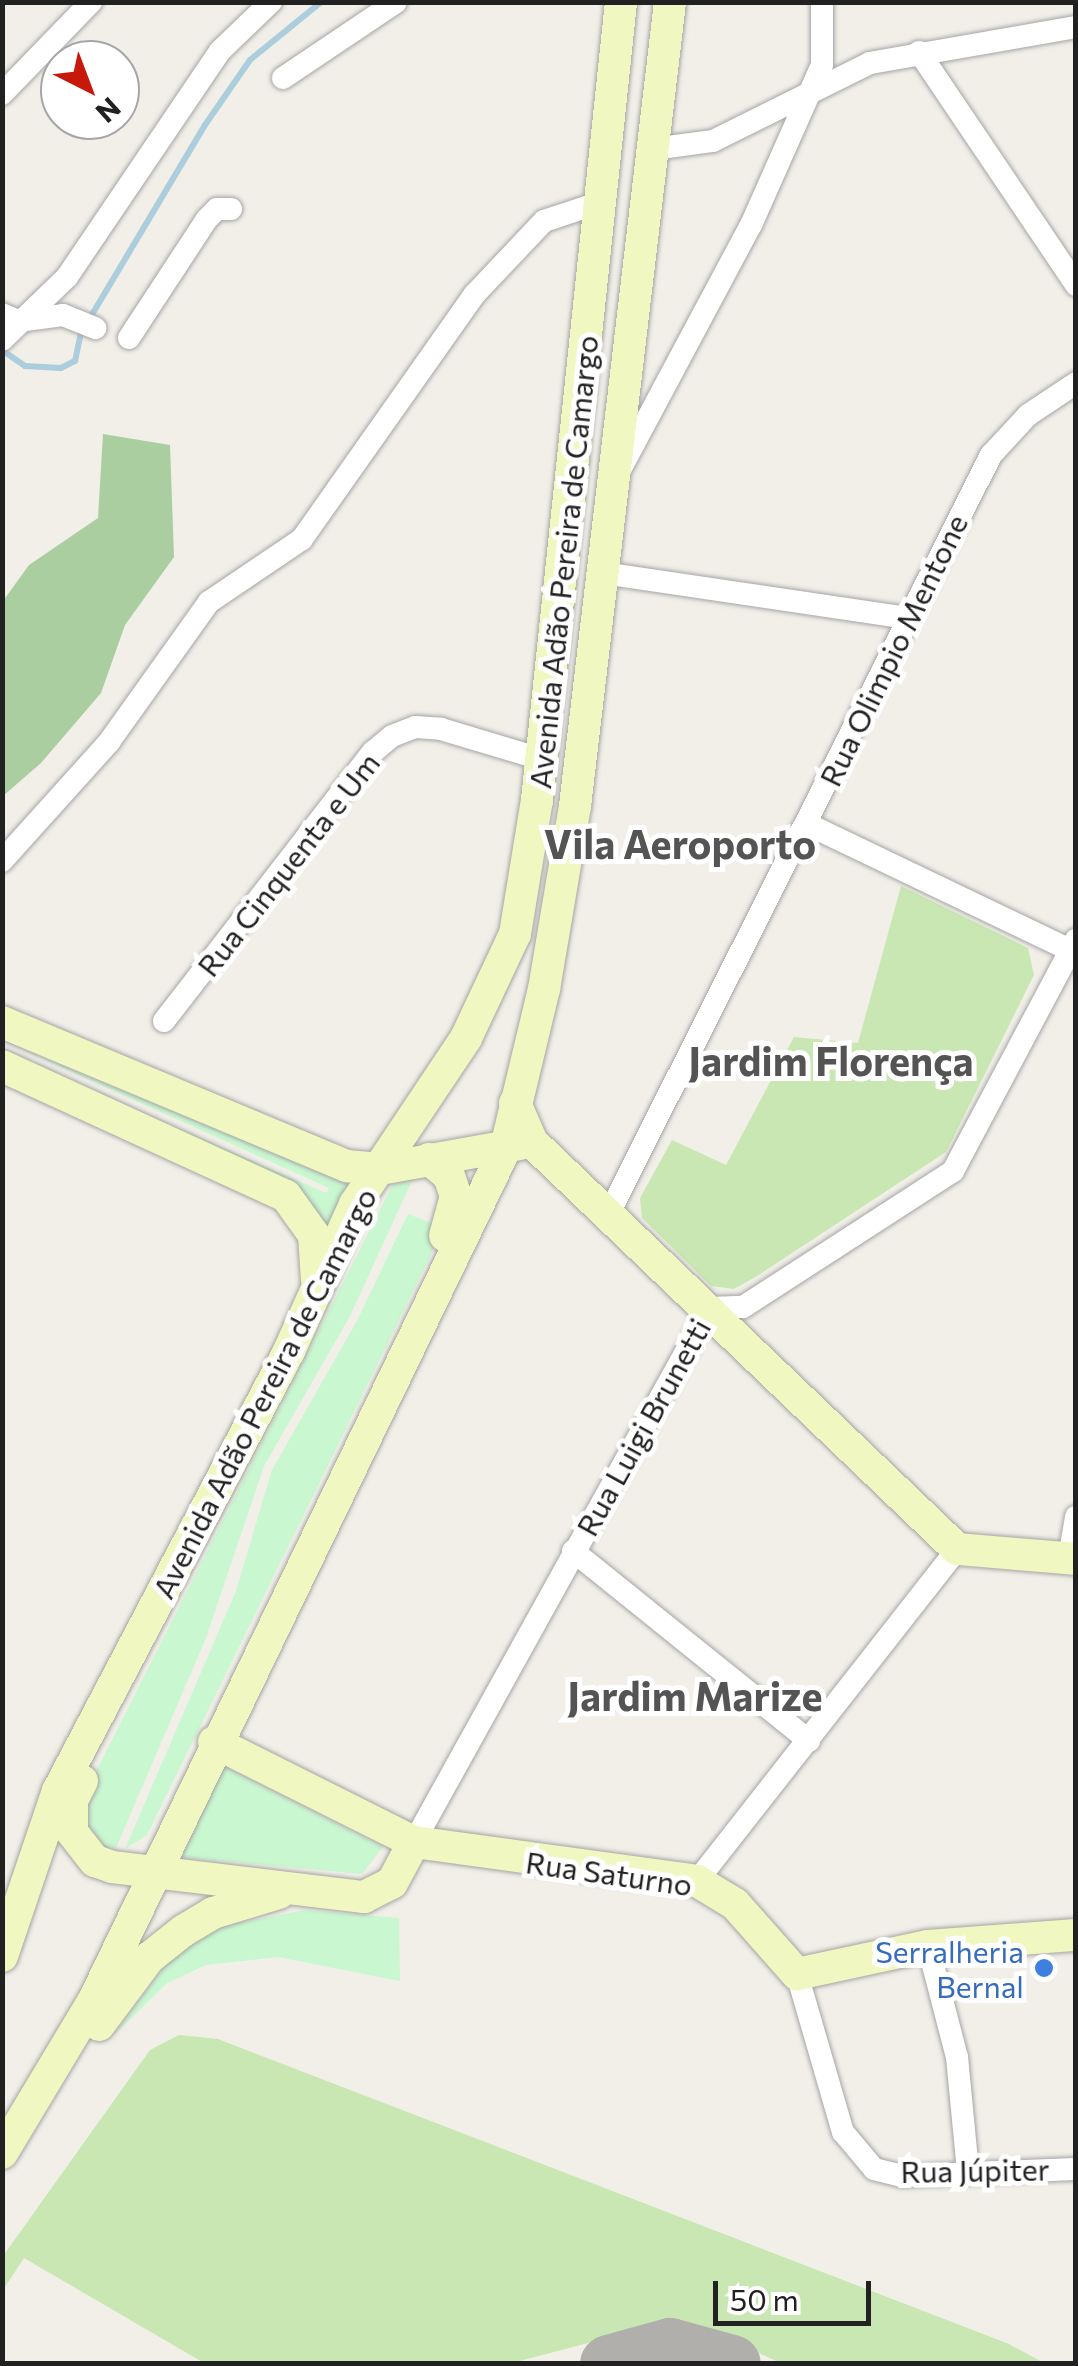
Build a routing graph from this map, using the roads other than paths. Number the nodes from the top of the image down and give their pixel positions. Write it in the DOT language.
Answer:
graph roads {
  1 [pos="58,2"];
  2 [pos="271,2"];
  3 [pos="396,2"];
  4 [pos="621,2"];
  5 [pos="670,2"];
  6 [pos="822,2"];
  7 [pos="84,10"];
  8 [pos="1076,27"];
  9 [pos="919,52"];
  10 [pos="284,78"];
  11 [pos="2,94"];
  12 [pos="806,96"];
  13 [pos="653,149"];
  14 [pos="604,200"];
  15 [pos="231,210"];
  16 [pos="1076,286"];
  17 [pos="7,328"];
  18 [pos="96,328"];
  19 [pos="129,338"];
  20 [pos="1076,383"];
  21 [pos="625,384"];
  22 [pos="661,396"];
  23 [pos="612,484"];
  24 [pos="603,573"];
  25 [pos="908,618"];
  26 [pos="540,759"];
  27 [pos="807,824"];
  28 [pos="2,861"];
  29 [pos="1074,948"];
  30 [pos="164,1020"];
  31 [pos="2,1022"];
  32 [pos="2,1066"];
  33 [pos="407,1127"];
  34 [pos="519,1144"];
  35 [pos="429,1159"];
  36 [pos="324,1160"];
  37 [pos="380,1169"];
  38 [pos="610,1213"];
  39 [pos="316,1295"];
  40 [pos="710,1308"];
  41 [pos="1076,1517"];
  42 [pos="957,1549"];
  43 [pos="574,1551"];
  44 [pos="183,1552"];
  45 [pos="1072,1559"];
  46 [pos="237,1694"];
  47 [pos="809,1740"];
  48 [pos="214,1742"];
  49 [pos="175,1823"];
  50 [pos="379,1824"];
  51 [pos="414,1842"];
  52 [pos="112,1867"];
  53 [pos="152,1871"];
  54 [pos="697,1881"];
  55 [pos="392,1883"];
  56 [pos="296,1889"];
  57 [pos="1076,1935"];
  58 [pos="928,1946"];
  59 [pos="2,1956"];
  60 [pos="796,1974"];
  61 [pos="32,2111"];
  62 [pos="2,2154"];
  63 [pos="1076,2168"];
  64 [pos="874,2169"];
  65 [pos="968,2172"];
  1 -- 7 [label="street"];
  2 -- 17 [label="street"];
  3 -- 10 [label="street"];
  4 -- 14 [label="main road, Avenida Adão Pereira de Camargo"];
  5 -- 13 [label="main road, Avenida Adão Pereira de Camargo"];
  6 -- 12 [label="street"];
  7 -- 11 [label="street"];
  8 -- 9 [label="street"];
  9 -- 12 [label="street"];
  9 -- 16 [label="street"];
  12 -- 13 [label="street"];
  12 -- 22 [label="street"];
  13 -- 21 [label="main road, Avenida Adão Pereira de Camargo"];
  14 -- 26 [label="main road, Avenida Adão Pereira de Camargo"];
  14 -- 28 [label="street"];
  15 -- 19 [label="street"];
  17 -- 18 [label="street"];
  20 -- 25 [label="street, Rua Olimpio Mentone"];
  21 -- 22 [label="street"];
  21 -- 23 [label="main road, Avenida Adão Pereira de Camargo"];
  22 -- 23 [label="street"];
  23 -- 24 [label="main road, Avenida Adão Pereira de Camargo"];
  24 -- 25 [label="street"];
  24 -- 34 [label="main road, Avenida Adão Pereira de Camargo"];
  25 -- 27 [label="street, Rua Olimpio Mentone"];
  26 -- 30 [label="street, Rua Cinquenta e Um"];
  26 -- 33 [label="main road, Avenida Adão Pereira de Camargo"];
  27 -- 29 [label="street"];
  27 -- 38 [label="street, Rua Olimpio Mentone"];
  29 -- 40 [label="street, Rua Luigi Brunetti"];
  31 -- 36 [label="main road"];
  32 -- 39 [label="main road"];
  33 -- 36 [label="main road"];
  33 -- 37 [label="main road, Avenida Adão Pereira de Camargo"];
  34 -- 35 [label="main road"];
  34 -- 38 [label="main road"];
  34 -- 46 [label="main road, Avenida Adão Pereira de Camargo"];
  35 -- 37 [label="main road"];
  35 -- 46 [label="main road"];
  36 -- 37 [label="main road"];
  37 -- 39 [label="main road, Avenida Adão Pereira de Camargo"];
  38 -- 40 [label="main road"];
  39 -- 44 [label="main road, Avenida Adão Pereira de Camargo"];
  40 -- 42 [label="main road"];
  40 -- 43 [label="street, Rua Luigi Brunetti"];
  41 -- 45 [label="street"];
  42 -- 45 [label="main road"];
  42 -- 47 [label="street"];
  43 -- 47 [label="street"];
  43 -- 51 [label="street, Rua Luigi Brunetti"];
  44 -- 52 [label="main road"];
  44 -- 59 [label="main road, Avenida Adão Pereira de Camargo"];
  46 -- 48 [label="main road, Avenida Adão Pereira de Camargo"];
  47 -- 54 [label="street"];
  48 -- 49 [label="main road, Avenida Adão Pereira de Camargo"];
  48 -- 50 [label="main road, Rua Saturno"];
  49 -- 52 [label="main road"];
  49 -- 53 [label="main road, Avenida Adão Pereira de Camargo"];
  50 -- 51 [label="main road, Rua Saturno"];
  50 -- 55 [label="main road"];
  51 -- 54 [label="main road, Rua Saturno"];
  51 -- 55 [label="main road, Rua Luigi Brunetti"];
  52 -- 53 [label="main road"];
  53 -- 56 [label="main road"];
  53 -- 61 [label="main road, Avenida Adão Pereira de Camargo"];
  54 -- 60 [label="main road, Rua Saturno"];
  55 -- 56 [label="main road"];
  56 -- 61 [label="main road"];
  57 -- 58 [label="main road"];
  58 -- 60 [label="main road"];
  58 -- 65 [label="street"];
  60 -- 64 [label="street, Rua Saturno"];
  61 -- 62 [label="main road"];
  63 -- 65 [label="street, Rua Júpiter"];
  64 -- 65 [label="street, Rua Júpiter"];
}
